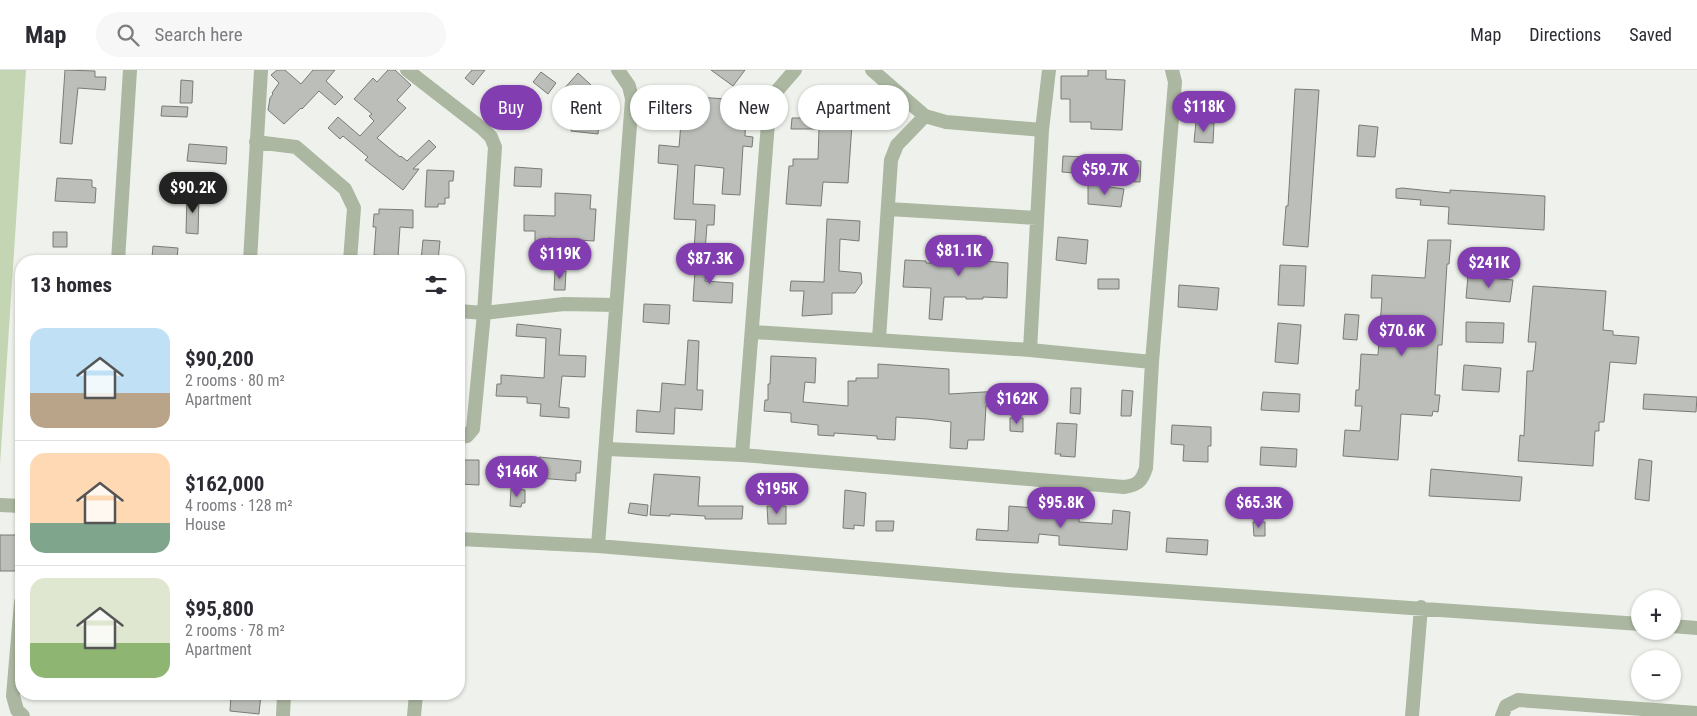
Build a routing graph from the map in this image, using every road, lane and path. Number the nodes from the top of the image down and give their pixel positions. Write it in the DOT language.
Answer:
graph roads {
  1 [pos="130,70"];
  2 [pos="261,70"];
  3 [pos="407,70"];
  4 [pos="618,70"];
  5 [pos="795,70"];
  6 [pos="872,70"];
  7 [pos="1049,70"];
  8 [pos="1172,70"];
  9 [pos="924,116"];
  10 [pos="1042,130"];
  11 [pos="256,142"];
  12 [pos="888,209"];
  13 [pos="1037,218"];
  14 [pos="118,255"];
  15 [pos="250,255"];
  16 [pos="350,255"];
  17 [pos="616,305"];
  18 [pos="465,311"];
  19 [pos="484,313"];
  20 [pos="753,332"];
  21 [pos="879,339"];
  22 [pos="1030,350"];
  23 [pos="1152,362"];
  24 [pos="465,436"];
  25 [pos="607,449"];
  26 [pos="742,455"];
  27 [pos="0,504"];
  28 [pos="15,505"];
  29 [pos="465,539"];
  30 [pos="598,546"];
  31 [pos="1421,607"];
  32 [pos="1631,623"];
  33 [pos="1681,627"];
  34 [pos="1697,628"];
  35 [pos="15,672"];
  36 [pos="284,700"];
  37 [pos="415,700"];
  38 [pos="1634,712"];
  39 [pos="1697,713"];
  40 [pos="23,716"];
  41 [pos="283,716"];
  42 [pos="414,716"];
  43 [pos="1412,716"];
  44 [pos="1502,716"];
  1 -- 14 [label="street"];
  2 -- 11 [label="street"];
  3 -- 19 [label="street"];
  4 -- 17 [label="street"];
  5 -- 20 [label="street"];
  6 -- 9 [label="street"];
  7 -- 10 [label="street"];
  8 -- 23 [label="street"];
  9 -- 10 [label="street"];
  9 -- 12 [label="street"];
  10 -- 13 [label="street"];
  11 -- 15 [label="street"];
  11 -- 16 [label="street"];
  12 -- 13 [label="street"];
  12 -- 21 [label="street"];
  13 -- 22 [label="street"];
  17 -- 19 [label="street"];
  17 -- 25 [label="street"];
  18 -- 19 [label="street"];
  19 -- 24 [label="street"];
  20 -- 21 [label="street"];
  20 -- 26 [label="street"];
  21 -- 22 [label="street"];
  22 -- 23 [label="street"];
  23 -- 26 [label="street"];
  25 -- 26 [label="street"];
  25 -- 30 [label="street"];
  27 -- 28 [label="street"];
  29 -- 30 [label="street"];
  30 -- 31 [label="street"];
  31 -- 32 [label="street"];
  31 -- 43 [label="street"];
  33 -- 34 [label="street"];
  35 -- 40 [label="street"];
  36 -- 41 [label="street"];
  37 -- 42 [label="street"];
  38 -- 39 [label="street"];
  38 -- 44 [label="street"];
}
